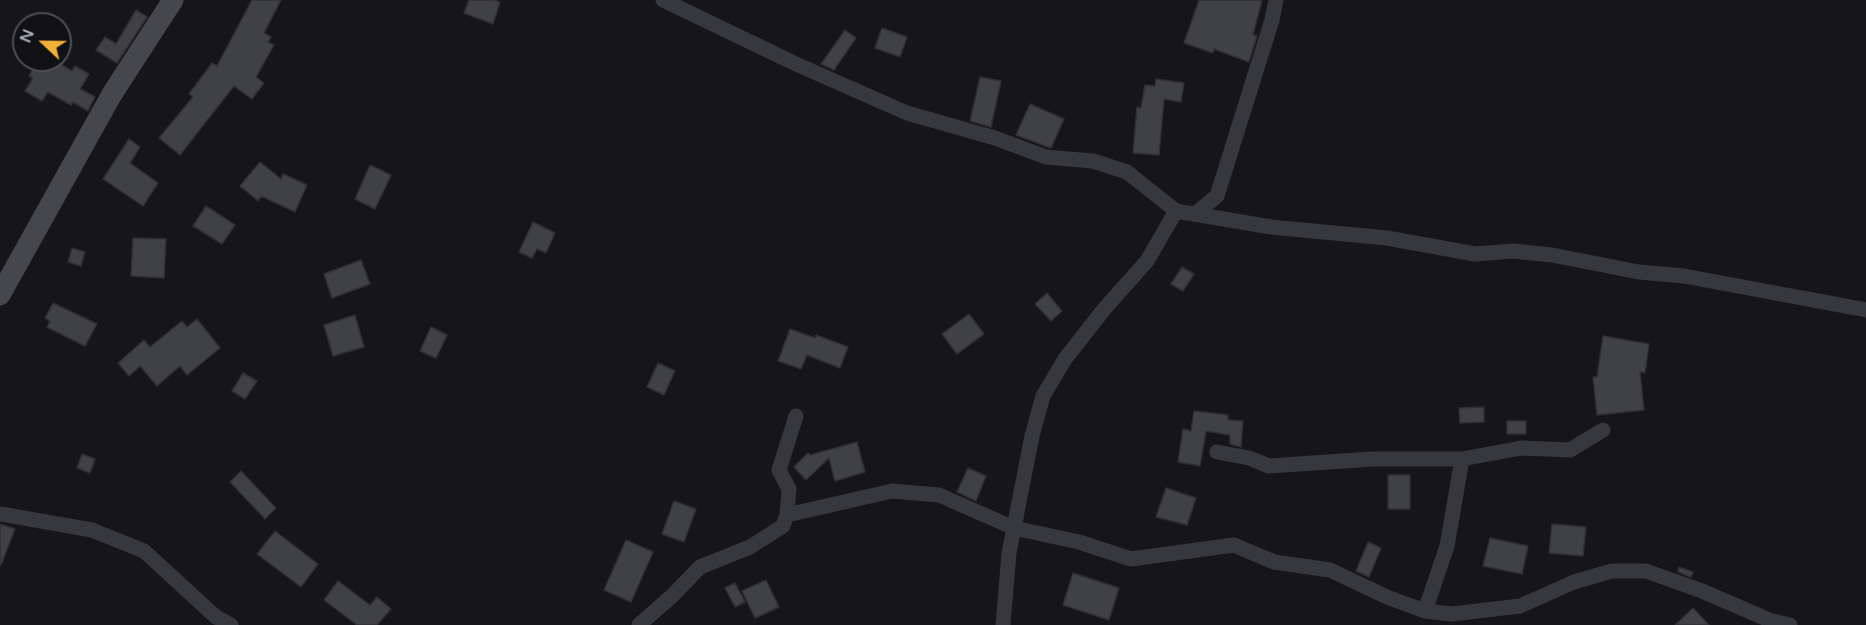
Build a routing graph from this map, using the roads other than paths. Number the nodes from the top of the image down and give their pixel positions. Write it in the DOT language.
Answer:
graph roads {
  1 [pos="173,0"];
  2 [pos="663,0"];
  3 [pos="1276,0"];
  4 [pos="1217,196"];
  5 [pos="1176,211"];
  6 [pos="1195,214"];
  7 [pos="1230,221"];
  8 [pos="0,295"];
  9 [pos="1866,309"];
  10 [pos="796,416"];
  11 [pos="1602,430"];
  12 [pos="1217,452"];
  13 [pos="1462,459"];
  14 [pos="0,514"];
  15 [pos="788,515"];
  16 [pos="1014,528"];
  17 [pos="1425,611"];
  18 [pos="231,625"];
  19 [pos="639,625"];
  20 [pos="1003,625"];
  21 [pos="1790,625"];
  1 -- 8 [label="main road"];
  2 -- 5 [label="street"];
  3 -- 4 [label="street"];
  4 -- 6 [label="street"];
  4 -- 7 [label="street"];
  5 -- 6 [label="street"];
  5 -- 16 [label="street"];
  6 -- 7 [label="street"];
  7 -- 9 [label="street"];
  10 -- 15 [label="street"];
  11 -- 13 [label="street"];
  12 -- 13 [label="street"];
  13 -- 17 [label="street"];
  14 -- 18 [label="street"];
  15 -- 16 [label="street"];
  15 -- 19 [label="street"];
  16 -- 17 [label="street"];
  16 -- 20 [label="street"];
  17 -- 21 [label="street"];
}
